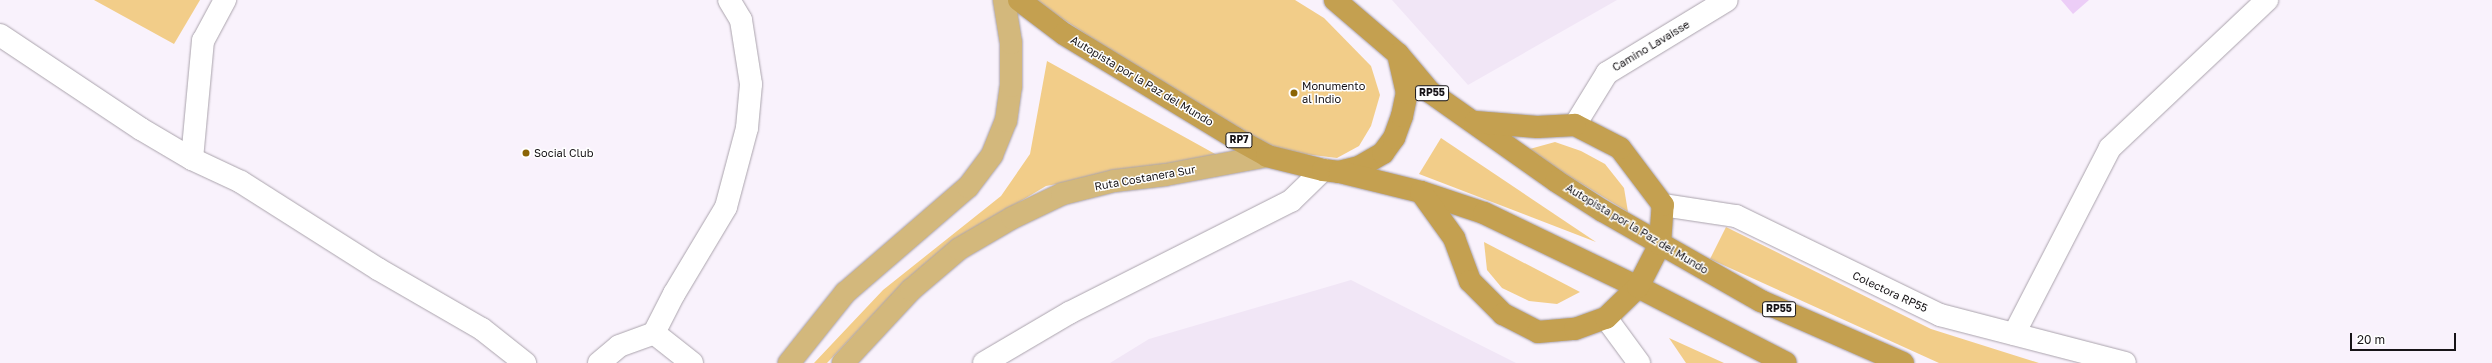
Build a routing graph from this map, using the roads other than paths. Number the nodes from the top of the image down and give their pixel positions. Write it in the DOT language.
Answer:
graph roads {
  1 [pos="225,0"];
  2 [pos="729,0"];
  3 [pos="1004,0"];
  4 [pos="1019,0"];
  5 [pos="1335,0"];
  6 [pos="1727,0"];
  7 [pos="2267,0"];
  8 [pos="0,35"];
  9 [pos="1398,54"];
  10 [pos="1475,122"];
  11 [pos="1575,125"];
  12 [pos="1267,156"];
  13 [pos="192,159"];
  14 [pos="1331,171"];
  15 [pos="1421,192"];
  16 [pos="1663,205"];
  17 [pos="1660,244"];
  18 [pos="1638,287"];
  19 [pos="1606,318"];
  20 [pos="654,333"];
  21 [pos="2014,334"];
  22 [pos="525,363"];
  23 [pos="599,363"];
  24 [pos="692,363"];
  25 [pos="789,363"];
  26 [pos="843,363"];
  27 [pos="984,363"];
  28 [pos="1639,363"];
  29 [pos="1786,363"];
  30 [pos="1903,363"];
  31 [pos="2125,363"];
  1 -- 13 [label="street"];
  2 -- 20 [label="street"];
  3 -- 25 [label="main road"];
  4 -- 12 [label="highway, Autopista por la Paz del Mundo / RP7"];
  5 -- 9 [label="highway, Autopista por la Paz del Mundo"];
  6 -- 11 [label="street, Camino Lavaisse"];
  7 -- 21 [label="street"];
  8 -- 13 [label="street"];
  9 -- 10 [label="highway, Autopista por la Paz del Mundo / RP55"];
  9 -- 14 [label="highway, Autopista por la Paz del Mundo / RP7"];
  10 -- 11 [label="highway"];
  10 -- 17 [label="highway, Autopista por la Paz del Mundo / RP55"];
  11 -- 16 [label="highway"];
  12 -- 14 [label="highway, Autopista por la Paz del Mundo / RP7"];
  12 -- 26 [label="main road, Ruta Costanera Sur / RP7"];
  13 -- 22 [label="street"];
  14 -- 15 [label="highway, Autopista por la Paz del Mundo"];
  14 -- 27 [label="street"];
  15 -- 18 [label="highway, Autopista por la Paz del Mundo"];
  15 -- 19 [label="highway"];
  16 -- 17 [label="highway"];
  16 -- 21 [label="street, Colectora RP55"];
  17 -- 18 [label="highway"];
  17 -- 30 [label="highway, Autopista por la Paz del Mundo / RP55"];
  18 -- 19 [label="highway"];
  18 -- 29 [label="highway, Autopista por la Paz del Mundo"];
  19 -- 28 [label="street"];
  20 -- 23 [label="street"];
  20 -- 24 [label="street"];
  21 -- 31 [label="street, Colectora RP55"];
}
